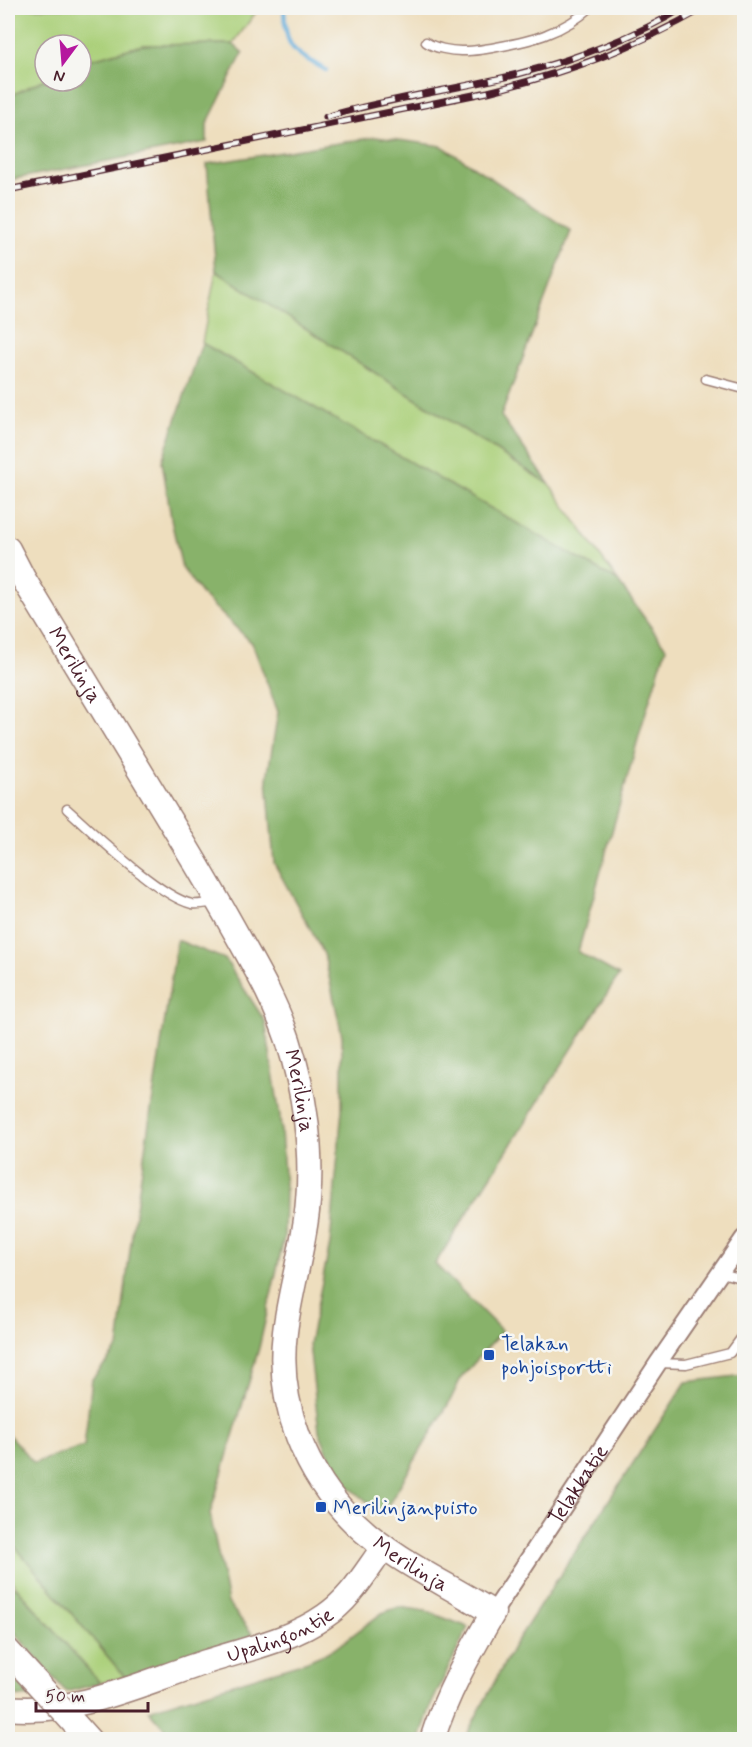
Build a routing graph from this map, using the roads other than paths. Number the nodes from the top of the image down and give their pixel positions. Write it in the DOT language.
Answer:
graph roads {
  1 [pos="590,8"];
  2 [pos="426,42"];
  3 [pos="706,379"];
  4 [pos="744,389"];
  5 [pos="8,549"];
  6 [pos="67,809"];
  7 [pos="219,902"];
  8 [pos="744,1238"];
  9 [pos="721,1273"];
  10 [pos="744,1279"];
  11 [pos="744,1334"];
  12 [pos="658,1363"];
  13 [pos="384,1547"];
  14 [pos="493,1613"];
  15 [pos="8,1650"];
  16 [pos="8,1708"];
  17 [pos="89,1740"];
  18 [pos="432,1740"];
  1 -- 2 [label="lane"];
  3 -- 4 [label="lane"];
  5 -- 7 [label="street, Merilinja"];
  6 -- 7 [label="lane"];
  7 -- 13 [label="street, Merilinja"];
  8 -- 9 [label="street, Telakkatie"];
  9 -- 10 [label="lane"];
  9 -- 12 [label="street, Telakkatie"];
  11 -- 12 [label="lane"];
  12 -- 14 [label="street, Telakkatie"];
  13 -- 14 [label="street, Merilinja"];
  13 -- 16 [label="street, Upalingontie"];
  14 -- 18 [label="street, Telakkatie"];
  15 -- 17 [label="street, bridge"];
}
